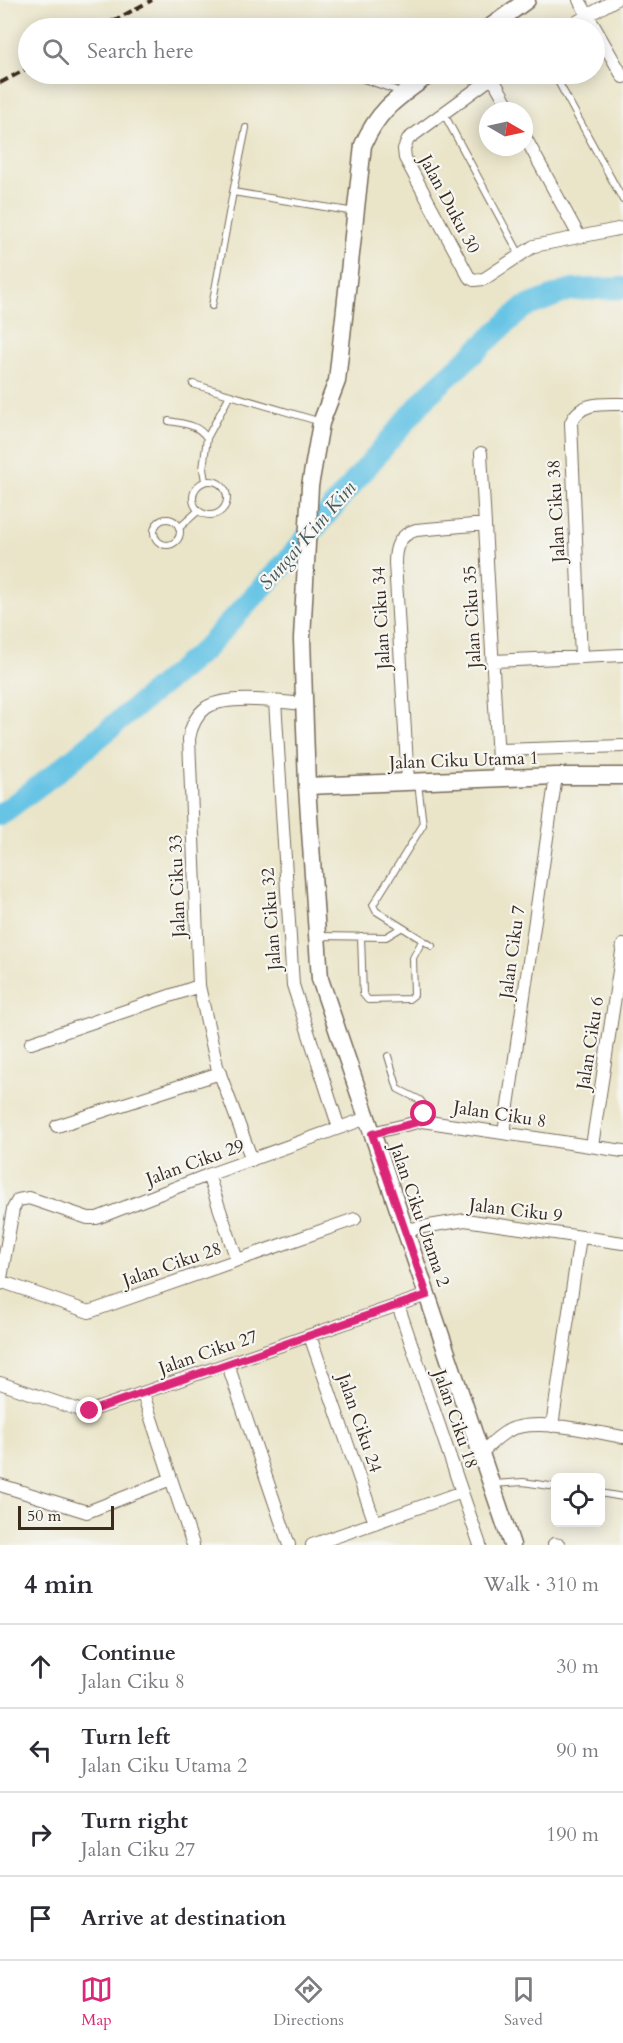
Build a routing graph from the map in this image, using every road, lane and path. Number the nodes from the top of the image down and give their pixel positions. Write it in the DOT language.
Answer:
graph roads {
  1 [pos="527,0"];
  2 [pos="579,0"];
  3 [pos="615,0"];
  4 [pos="588,15"];
  5 [pos="503,18"];
  6 [pos="583,18"];
  7 [pos="590,18"];
  8 [pos="605,45"];
  9 [pos="623,77"];
  10 [pos="383,84"];
  11 [pos="401,84"];
  12 [pos="416,84"];
  13 [pos="483,84"];
  14 [pos="499,84"];
  15 [pos="559,84"];
  16 [pos="407,91"];
  17 [pos="507,102"];
  18 [pos="444,114"];
  19 [pos="246,128"];
  20 [pos="533,152"];
  21 [pos="233,192"];
  22 [pos="623,200"];
  23 [pos="356,213"];
  24 [pos="623,228"];
  25 [pos="579,236"];
  26 [pos="520,255"];
  27 [pos="212,306"];
  28 [pos="193,384"];
  29 [pos="230,395"];
  30 [pos="623,404"];
  31 [pos="169,421"];
  32 [pos="321,423"];
  33 [pos="207,438"];
  34 [pos="481,453"];
  35 [pos="205,482"];
  36 [pos="198,510"];
  37 [pos="484,524"];
  38 [pos="179,528"];
  39 [pos="623,655"];
  40 [pos="581,657"];
  41 [pos="493,661"];
  42 [pos="275,701"];
  43 [pos="305,704"];
  44 [pos="623,746"];
  45 [pos="498,750"];
  46 [pos="556,776"];
  47 [pos="623,776"];
  48 [pos="500,778"];
  49 [pos="413,782"];
  50 [pos="307,786"];
  51 [pos="401,928"];
  52 [pos="318,936"];
  53 [pos="361,936"];
  54 [pos="422,940"];
  55 [pos="623,945"];
  56 [pos="432,946"];
  57 [pos="199,986"];
  58 [pos="31,1043"];
  59 [pos="388,1056"];
  60 [pos="220,1073"];
  61 [pos="422,1121"];
  62 [pos="57,1125"];
  63 [pos="369,1126"];
  64 [pos="339,1128"];
  65 [pos="504,1133"];
  66 [pos="592,1146"];
  67 [pos="623,1151"];
  68 [pos="252,1160"];
  69 [pos="208,1175"];
  70 [pos="355,1219"];
  71 [pos="405,1230"];
  72 [pos="580,1237"];
  73 [pos="623,1243"];
  74 [pos="237,1260"];
  75 [pos="0,1283"];
  76 [pos="427,1295"];
  77 [pos="398,1305"];
  78 [pos="310,1336"];
  79 [pos="228,1365"];
  80 [pos="0,1383"];
  81 [pos="143,1394"];
  82 [pos="552,1426"];
  83 [pos="623,1437"];
  84 [pos="481,1453"];
  85 [pos="171,1479"];
  86 [pos="491,1484"];
  87 [pos="0,1485"];
  88 [pos="551,1486"];
  89 [pos="462,1492"];
  90 [pos="605,1494"];
  91 [pos="623,1497"];
  92 [pos="375,1523"];
  93 [pos="554,1544"];
  94 [pos="193,1545"];
  95 [pos="289,1545"];
  96 [pos="312,1545"];
  97 [pos="480,1545"];
  98 [pos="512,1545"];
  99 [pos="559,1545"];
  1 -- 5 [label="street"];
  2 -- 4 [label="street"];
  3 -- 4 [label="street"];
  4 -- 6 [label="street"];
  4 -- 7 [label="street"];
  8 -- 9 [label="street"];
  10 -- 16 [label="lane"];
  11 -- 16 [label="lane"];
  12 -- 16 [label="street, Jalan Ciku Utama 2"];
  13 -- 18 [label="street"];
  14 -- 17 [label="street"];
  15 -- 22 [label="lane"];
  16 -- 23 [label="street, Jalan Ciku Utama 2"];
  18 -- 26 [label="lane"];
  18 -- 26 [label="street, Jalan Duku 30"];
  19 -- 21 [label="lane"];
  20 -- 25 [label="street"];
  21 -- 23 [label="lane"];
  21 -- 27 [label="lane"];
  23 -- 32 [label="street, Jalan Ciku Utama 2"];
  24 -- 25 [label="street"];
  25 -- 26 [label="street"];
  28 -- 29 [label="lane"];
  29 -- 32 [label="lane"];
  29 -- 33 [label="lane"];
  30 -- 40 [label="street, Jalan Ciku 38"];
  31 -- 33 [label="lane"];
  32 -- 43 [label="street, Jalan Ciku Utama 2"];
  33 -- 35 [label="lane"];
  34 -- 37 [label="street, Jalan Ciku 35"];
  35 -- 36 [label="lane"];
  35 -- 36 [label="lane"];
  36 -- 38 [label="lane"];
  37 -- 41 [label="street, Jalan Ciku 35"];
  37 -- 49 [label="street, Jalan Ciku 34"];
  38 -- 38 [label="lane"];
  39 -- 40 [label="street"];
  40 -- 41 [label="street"];
  41 -- 45 [label="street, Jalan Ciku 35"];
  42 -- 43 [label="street, Jalan Ciku 33"];
  42 -- 57 [label="street, Jalan Ciku 33"];
  42 -- 64 [label="street, Jalan Ciku 32"];
  43 -- 50 [label="street, Jalan Ciku Utama 2"];
  44 -- 45 [label="street"];
  45 -- 48 [label="street, Jalan Ciku 35"];
  46 -- 47 [label="street, Jalan Ciku Utama 1"];
  46 -- 48 [label="street, Jalan Ciku Utama 1"];
  46 -- 65 [label="street, Jalan Ciku 7"];
  48 -- 49 [label="street, Jalan Ciku Utama 1"];
  49 -- 50 [label="street, Jalan Ciku Utama 1"];
  49 -- 51 [label="lane"];
  50 -- 52 [label="street, Jalan Ciku Utama 2"];
  51 -- 53 [label="lane"];
  51 -- 54 [label="lane"];
  52 -- 53 [label="lane"];
  52 -- 63 [label="street, Jalan Ciku Utama 2"];
  53 -- 54 [label="lane"];
  54 -- 56 [label="lane"];
  55 -- 66 [label="street, Jalan Ciku 6"];
  57 -- 58 [label="street"];
  57 -- 60 [label="street, Jalan Ciku 33"];
  59 -- 61 [label="lane"];
  60 -- 62 [label="street"];
  60 -- 68 [label="street, Jalan Ciku 33"];
  61 -- 63 [label="street, Jalan Ciku 8"];
  61 -- 65 [label="street, Jalan Ciku 8"];
  63 -- 64 [label="street, Jalan Ciku 29"];
  63 -- 71 [label="street, Jalan Ciku Utama 2"];
  64 -- 68 [label="street, Jalan Ciku 29"];
  65 -- 66 [label="street, Jalan Ciku 8"];
  66 -- 67 [label="street, Jalan Ciku 8"];
  68 -- 69 [label="street, Jalan Ciku 29"];
  69 -- 74 [label="street"];
  69 -- 75 [label="street, Jalan Ciku 29"];
  70 -- 74 [label="street, Jalan Ciku 28"];
  71 -- 72 [label="street, Jalan Ciku 9"];
  71 -- 76 [label="street, Jalan Ciku Utama 2"];
  72 -- 73 [label="street, Jalan Ciku 9"];
  72 -- 82 [label="street"];
  74 -- 75 [label="street, Jalan Ciku 28"];
  76 -- 77 [label="street, Jalan Ciku 27"];
  76 -- 84 [label="street, Jalan Ciku Utama 2"];
  77 -- 78 [label="street, Jalan Ciku 27"];
  77 -- 89 [label="street, Jalan Ciku 18"];
  78 -- 79 [label="street, Jalan Ciku 27"];
  78 -- 92 [label="street, Jalan Ciku 24"];
  79 -- 81 [label="street, Jalan Ciku 27"];
  79 -- 95 [label="street"];
  80 -- 81 [label="street, Jalan Ciku 27"];
  81 -- 85 [label="street"];
  82 -- 83 [label="street"];
  82 -- 84 [label="street"];
  84 -- 86 [label="street, Jalan Ciku Utama 2"];
  85 -- 87 [label="street"];
  85 -- 94 [label="street"];
  86 -- 88 [label="lane"];
  86 -- 98 [label="street, Jalan Ciku Utama 2"];
  89 -- 92 [label="street"];
  89 -- 97 [label="street, Jalan Ciku 18"];
  90 -- 91 [label="lane"];
  92 -- 96 [label="street"];
  93 -- 99 [label="street"];
}
